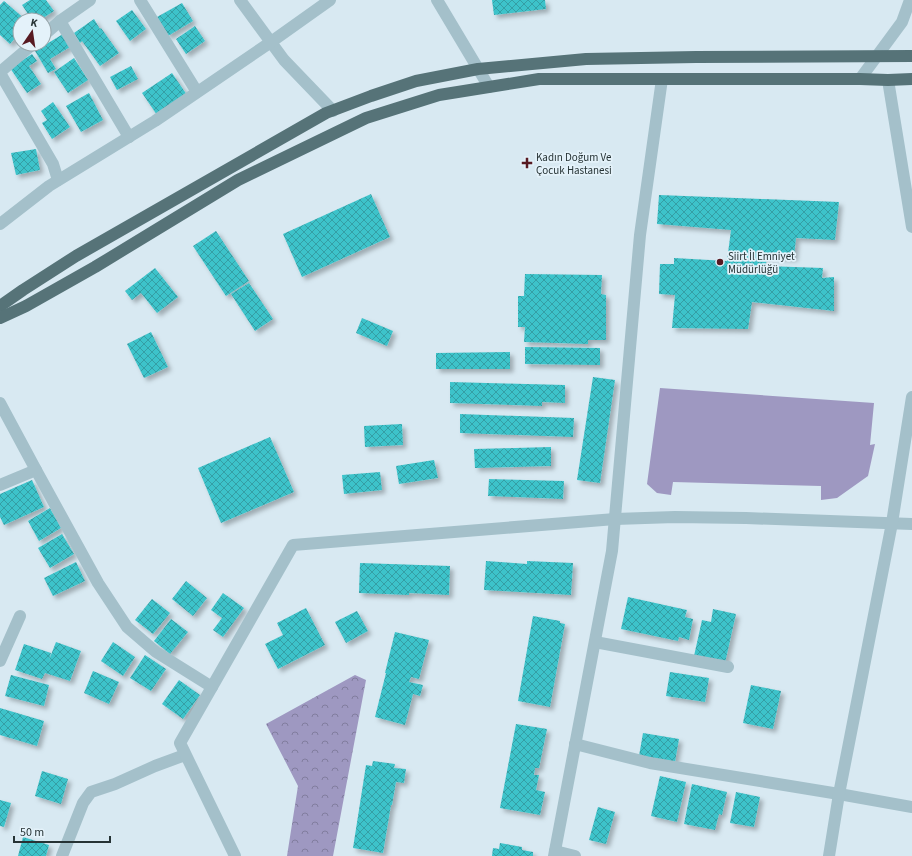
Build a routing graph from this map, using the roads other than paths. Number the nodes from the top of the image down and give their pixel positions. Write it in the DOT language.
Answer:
graph roads {
  1 [pos="90,0"];
  2 [pos="140,0"];
  3 [pos="240,0"];
  4 [pos="330,0"];
  5 [pos="437,0"];
  6 [pos="910,0"];
  7 [pos="60,21"];
  8 [pos="52,28"];
  9 [pos="271,42"];
  10 [pos="24,52"];
  11 [pos="877,56"];
  12 [pos="912,56"];
  13 [pos="478,69"];
  14 [pos="0,72"];
  15 [pos="662,79"];
  16 [pos="860,79"];
  17 [pos="912,79"];
  18 [pos="888,80"];
  19 [pos="489,87"];
  20 [pos="197,92"];
  21 [pos="333,110"];
  22 [pos="129,137"];
  23 [pos="58,180"];
  24 [pos="0,224"];
  25 [pos="912,227"];
  26 [pos="0,306"];
  27 [pos="0,318"];
  28 [pos="912,396"];
  29 [pos="0,403"];
  30 [pos="36,470"];
  31 [pos="0,485"];
  32 [pos="615,519"];
  33 [pos="892,523"];
  34 [pos="912,524"];
  35 [pos="20,616"];
  36 [pos="595,642"];
  37 [pos="0,661"];
  38 [pos="728,667"];
  39 [pos="212,687"];
  40 [pos="575,744"];
  41 [pos="186,755"];
  42 [pos="840,794"];
  43 [pos="912,807"];
  44 [pos="554,854"];
  45 [pos="62,856"];
  46 [pos="235,856"];
  47 [pos="575,856"];
  48 [pos="829,856"];
  1 -- 7 [label="street"];
  2 -- 20 [label="street"];
  3 -- 9 [label="street"];
  4 -- 9 [label="street"];
  5 -- 13 [label="street"];
  6 -- 11 [label="street"];
  7 -- 8 [label="street"];
  7 -- 22 [label="street"];
  9 -- 20 [label="street"];
  9 -- 21 [label="street"];
  10 -- 14 [label="street"];
  11 -- 12 [label="main road"];
  11 -- 13 [label="main road"];
  11 -- 16 [label="street"];
  13 -- 19 [label="street"];
  13 -- 21 [label="main road"];
  14 -- 23 [label="street"];
  15 -- 16 [label="main road"];
  15 -- 19 [label="main road"];
  15 -- 32 [label="street"];
  16 -- 18 [label="main road"];
  17 -- 18 [label="main road"];
  18 -- 25 [label="street"];
  19 -- 27 [label="main road"];
  20 -- 22 [label="street"];
  21 -- 26 [label="main road"];
  22 -- 23 [label="street"];
  23 -- 24 [label="street"];
  28 -- 33 [label="street"];
  29 -- 30 [label="street"];
  30 -- 31 [label="street"];
  30 -- 39 [label="street"];
  32 -- 33 [label="street"];
  32 -- 36 [label="street"];
  32 -- 39 [label="street"];
  33 -- 34 [label="street"];
  33 -- 42 [label="street"];
  35 -- 37 [label="street"];
  36 -- 38 [label="street"];
  36 -- 40 [label="street"];
  39 -- 41 [label="street"];
  40 -- 42 [label="street"];
  40 -- 44 [label="street"];
  41 -- 45 [label="street"];
  41 -- 46 [label="street"];
  42 -- 43 [label="street"];
  42 -- 48 [label="street"];
  44 -- 47 [label="street"];
}
